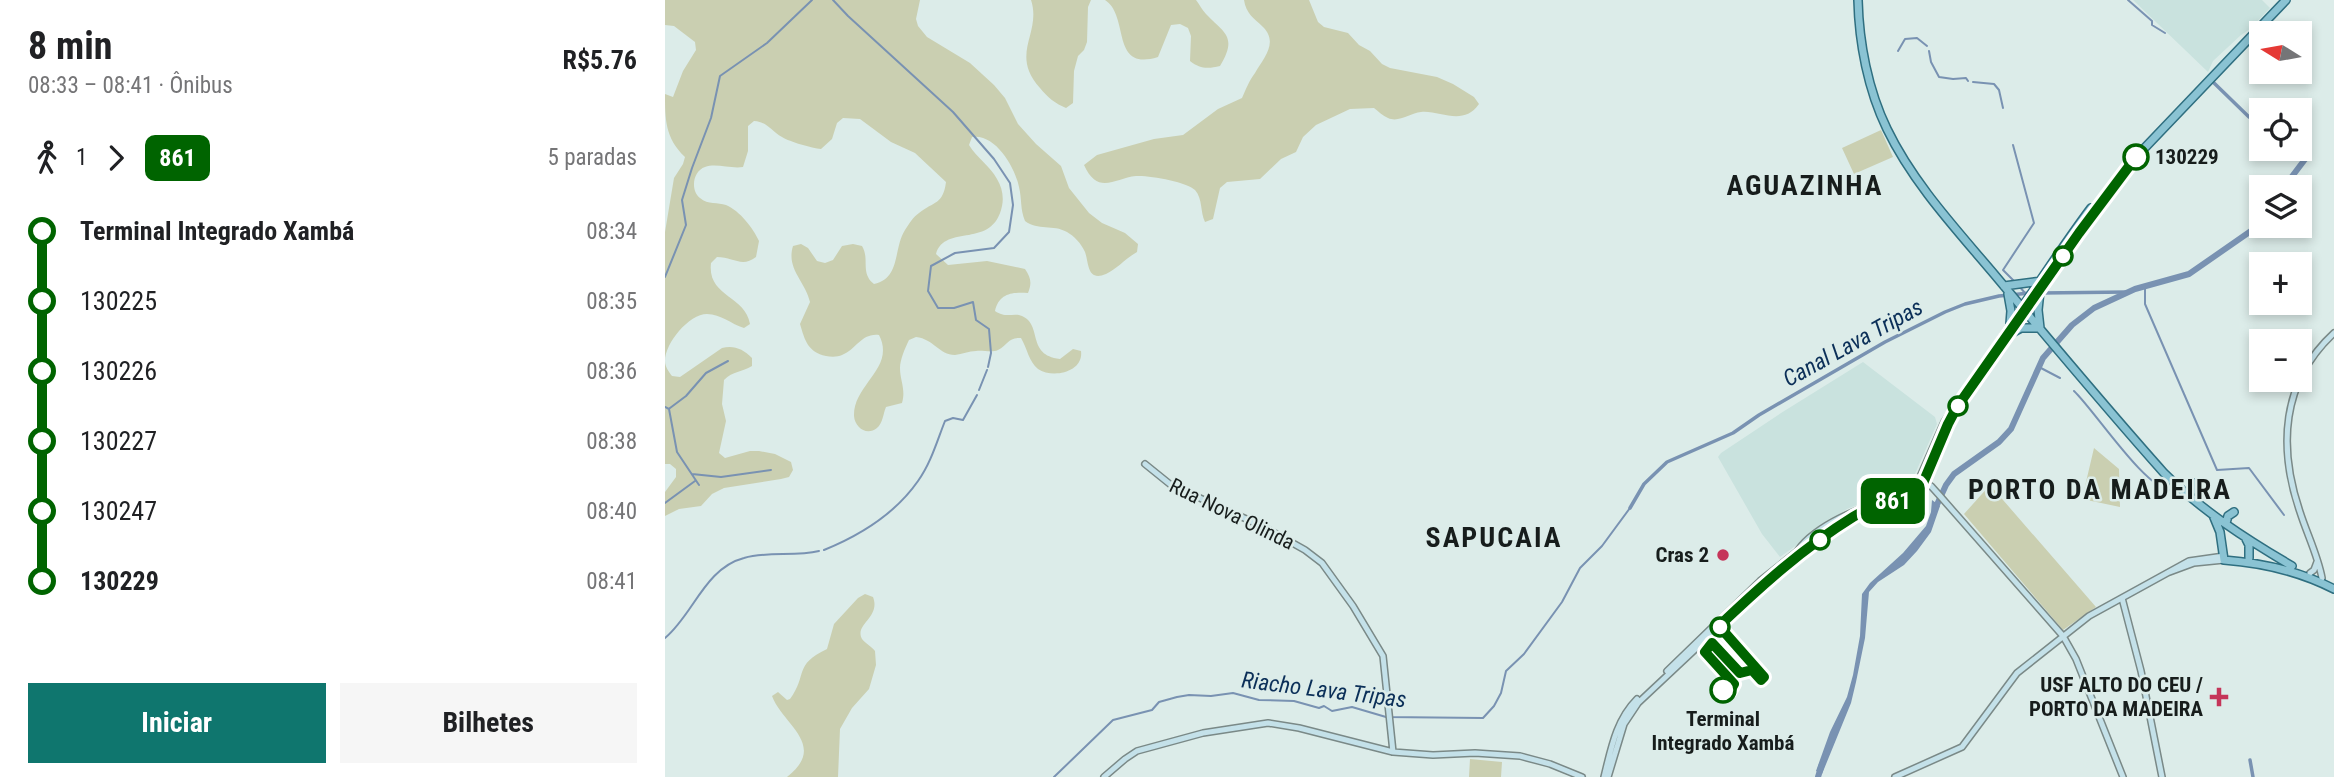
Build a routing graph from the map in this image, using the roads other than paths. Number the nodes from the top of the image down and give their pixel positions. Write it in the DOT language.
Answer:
graph roads {
  1 [pos="1858,0"];
  2 [pos="2280,0"];
  3 [pos="2286,0"];
  4 [pos="2064,249"];
  5 [pos="2007,290"];
  6 [pos="2037,291"];
  7 [pos="2023,309"];
  8 [pos="2010,324"];
  9 [pos="2041,328"];
  10 [pos="2334,332"];
  11 [pos="2008,335"];
  12 [pos="1145,464"];
  13 [pos="1921,482"];
  14 [pos="2195,483"];
  15 [pos="2184,493"];
  16 [pos="2234,512"];
  17 [pos="2212,514"];
  18 [pos="2226,523"];
  19 [pos="2241,534"];
  20 [pos="2221,538"];
  21 [pos="2224,558"];
  22 [pos="2246,560"];
  23 [pos="2317,562"];
  24 [pos="2292,566"];
  25 [pos="2310,573"];
  26 [pos="2322,578"];
  27 [pos="2334,587"];
  28 [pos="2122,598"];
  29 [pos="2063,636"];
  30 [pos="1393,752"];
  31 [pos="1104,777"];
  32 [pos="1582,777"];
  33 [pos="1606,777"];
  34 [pos="1895,777"];
  35 [pos="2123,777"];
  36 [pos="2162,777"];
  1 -- 5 [label="main road"];
  2 -- 4 [label="main road"];
  3 -- 4 [label="main road"];
  4 -- 6 [label="main road"];
  4 -- 6 [label="main road"];
  5 -- 6 [label="main road"];
  5 -- 7 [label="main road"];
  5 -- 8 [label="main road"];
  6 -- 7 [label="main road"];
  6 -- 9 [label="main road"];
  7 -- 8 [label="main road"];
  7 -- 9 [label="main road"];
  7 -- 11 [label="main road"];
  8 -- 13 [label="main road"];
  9 -- 11 [label="main road"];
  9 -- 15 [label="main road"];
  10 -- 23 [label="main road"];
  11 -- 13 [label="main road"];
  12 -- 30 [label="main road, Rua Nova Olinda"];
  13 -- 29 [label="main road"];
  13 -- 33 [label="main road"];
  13 -- 33 [label="main road"];
  14 -- 15 [label="main road"];
  15 -- 17 [label="main road"];
  16 -- 18 [label="main road"];
  17 -- 18 [label="main road"];
  17 -- 20 [label="main road"];
  18 -- 19 [label="main road"];
  19 -- 20 [label="main road"];
  19 -- 22 [label="main road"];
  19 -- 24 [label="main road"];
  20 -- 21 [label="main road"];
  21 -- 22 [label="main road"];
  21 -- 28 [label="main road"];
  22 -- 24 [label="main road"];
  22 -- 27 [label="main road"];
  23 -- 25 [label="main road"];
  23 -- 26 [label="main road"];
  24 -- 25 [label="main road"];
  25 -- 26 [label="main road"];
  26 -- 27 [label="main road"];
  28 -- 29 [label="main road"];
  28 -- 36 [label="main road"];
  29 -- 34 [label="main road"];
  29 -- 35 [label="main road"];
  30 -- 31 [label="main road"];
  30 -- 32 [label="main road"];
}
